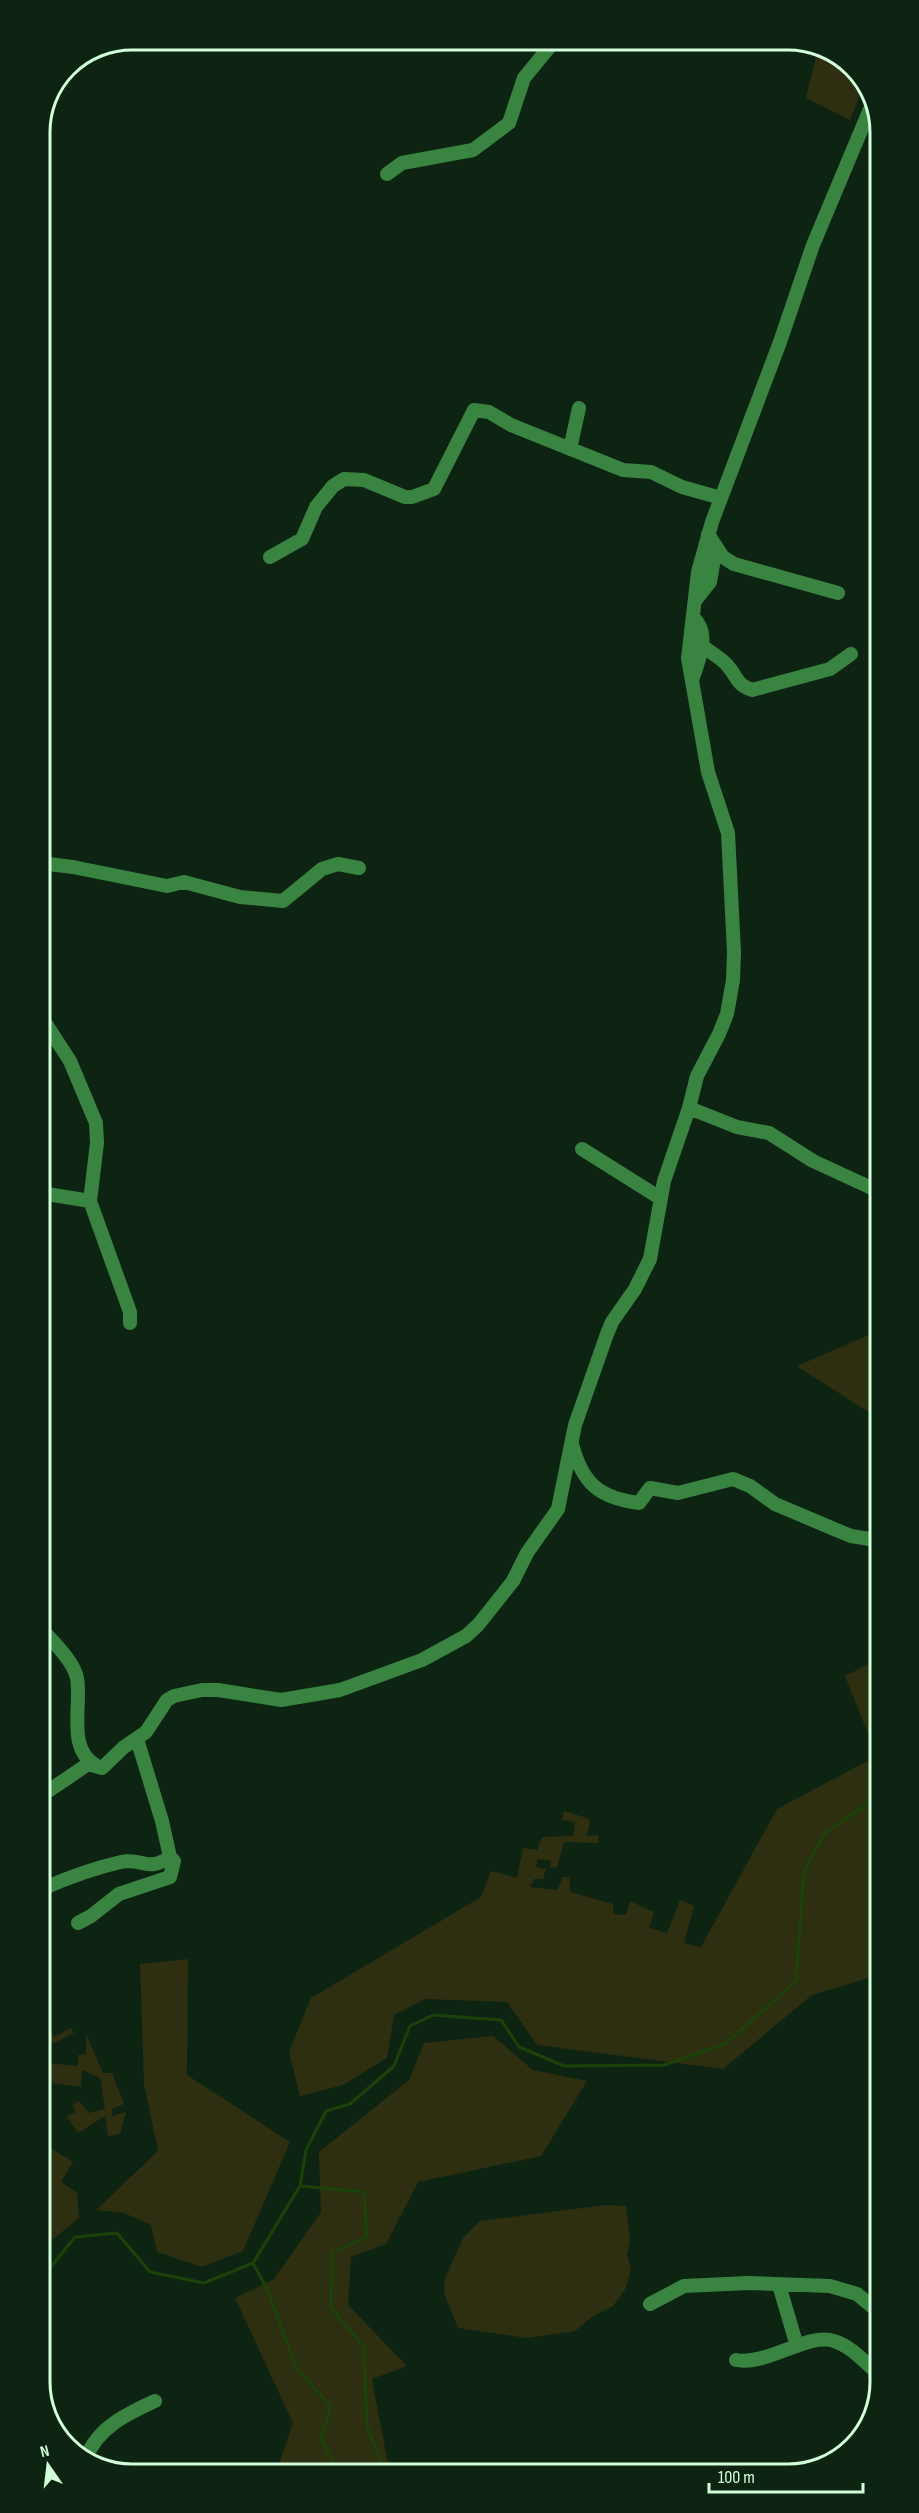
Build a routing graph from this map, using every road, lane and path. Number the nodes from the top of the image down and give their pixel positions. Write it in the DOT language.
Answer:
graph roads {
  1 [pos="547,50"];
  2 [pos="868,114"];
  3 [pos="387,174"];
  4 [pos="579,408"];
  5 [pos="570,449"];
  6 [pos="721,498"];
  7 [pos="708,534"];
  8 [pos="716,548"];
  9 [pos="270,557"];
  10 [pos="838,593"];
  11 [pos="695,601"];
  12 [pos="693,617"];
  13 [pos="704,646"];
  14 [pos="851,654"];
  15 [pos="690,685"];
  16 [pos="50,865"];
  17 [pos="359,868"];
  18 [pos="50,1030"];
  19 [pos="689,1108"];
  20 [pos="582,1149"];
  21 [pos="870,1187"];
  22 [pos="50,1194"];
  23 [pos="660,1198"];
  24 [pos="90,1201"];
  25 [pos="130,1323"];
  26 [pos="571,1442"];
  27 [pos="870,1539"];
  28 [pos="49,1639"];
  29 [pos="136,1739"];
  30 [pos="102,1768"];
  31 [pos="49,1790"];
  32 [pos="170,1857"];
  33 [pos="49,1886"];
  34 [pos="78,1923"];
  35 [pos="779,2285"];
  36 [pos="650,2304"];
  37 [pos="870,2305"];
  38 [pos="797,2346"];
  39 [pos="736,2360"];
  40 [pos="870,2367"];
  41 [pos="155,2401"];
  42 [pos="89,2452"];
  1 -- 3 [label="street"];
  2 -- 6 [label="street"];
  4 -- 5 [label="street"];
  5 -- 6 [label="street"];
  5 -- 9 [label="street"];
  6 -- 7 [label="street"];
  7 -- 8 [label="street"];
  7 -- 11 [label="street"];
  8 -- 10 [label="street"];
  8 -- 11 [label="street"];
  11 -- 12 [label="street"];
  12 -- 13 [label="street"];
  12 -- 15 [label="street"];
  13 -- 14 [label="street"];
  13 -- 15 [label="street"];
  15 -- 19 [label="street"];
  16 -- 17 [label="street"];
  18 -- 24 [label="street"];
  19 -- 21 [label="street"];
  19 -- 23 [label="street"];
  20 -- 23 [label="street"];
  22 -- 24 [label="street"];
  23 -- 26 [label="street"];
  24 -- 25 [label="street"];
  26 -- 27 [label="street"];
  26 -- 29 [label="street"];
  28 -- 30 [label="street"];
  29 -- 30 [label="street"];
  29 -- 32 [label="street"];
  30 -- 31 [label="street"];
  32 -- 33 [label="street"];
  32 -- 34 [label="street"];
  35 -- 36 [label="street"];
  35 -- 37 [label="street"];
  35 -- 38 [label="street"];
  38 -- 39 [label="street"];
  38 -- 40 [label="street"];
  41 -- 42 [label="street"];
}
